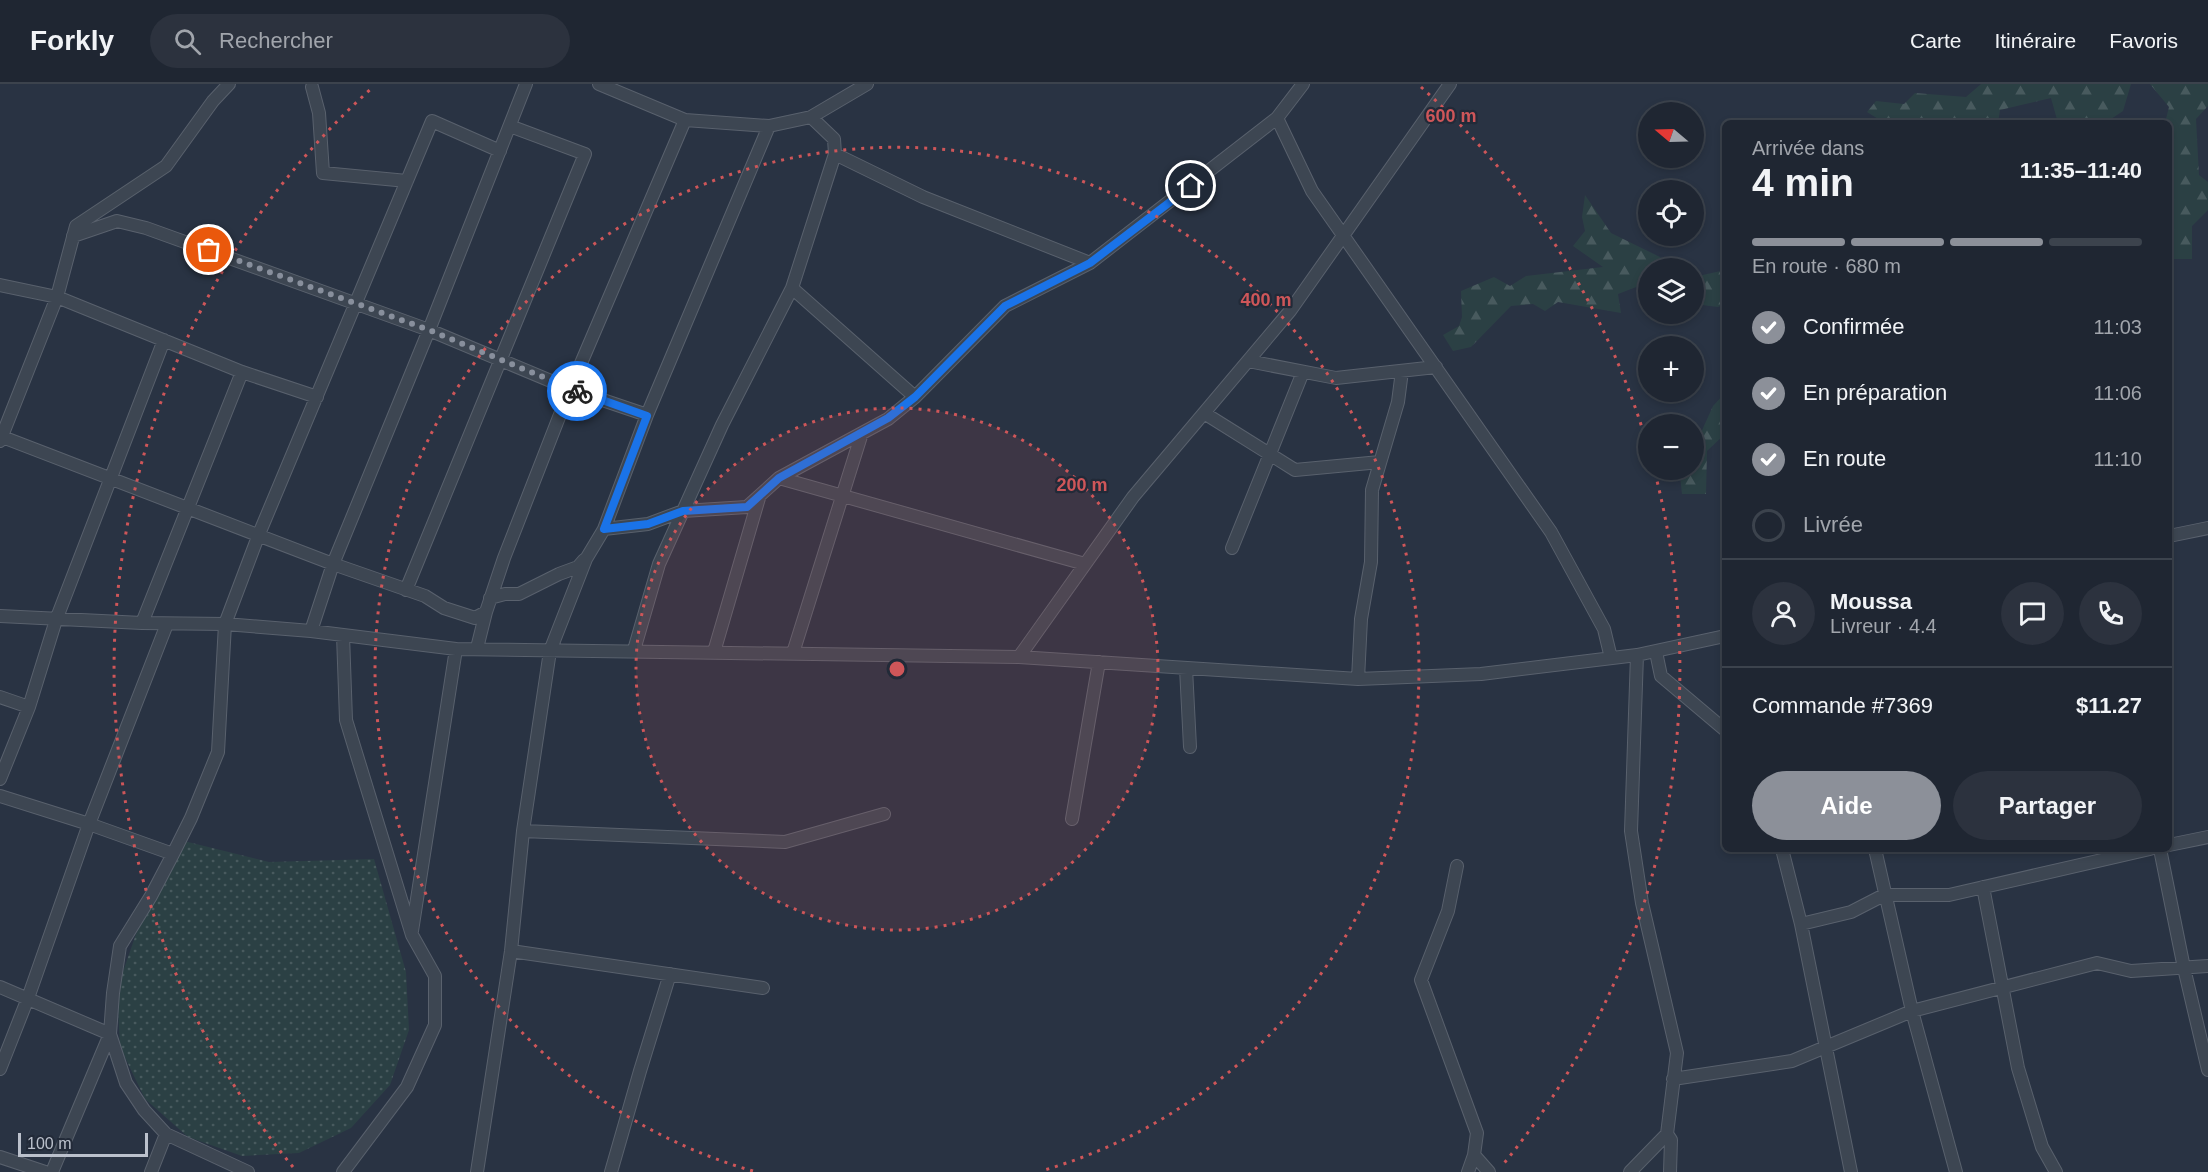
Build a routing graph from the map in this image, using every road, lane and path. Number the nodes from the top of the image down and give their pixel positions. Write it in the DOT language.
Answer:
graph roads {
  1 [pos="229,84"];
  2 [pos="526,84"];
  3 [pos="599,84"];
  4 [pos="867,84"];
  5 [pos="1303,84"];
  6 [pos="1450,84"];
  7 [pos="312,87"];
  8 [pos="811,117"];
  9 [pos="1277,118"];
  10 [pos="685,120"];
  11 [pos="510,126"];
  12 [pos="769,126"];
  13 [pos="500,152"];
  14 [pos="835,154"];
  15 [pos="407,181"];
  16 [pos="1343,235"];
  17 [pos="73,236"];
  18 [pos="1090,263"];
  19 [pos="0,285"];
  20 [pos="792,288"];
  21 [pos="57,297"];
  22 [pos="357,304"];
  23 [pos="429,330"];
  24 [pos="164,340"];
  25 [pos="500,361"];
  26 [pos="1248,361"];
  27 [pos="1436,368"];
  28 [pos="1402,371"];
  29 [pos="242,372"];
  30 [pos="1303,372"];
  31 [pos="570,389"];
  32 [pos="318,397"];
  33 [pos="915,397"];
  34 [pos="1204,413"];
  35 [pos="647,416"];
  36 [pos="862,433"];
  37 [pos="1,438"];
  38 [pos="1269,454"];
  39 [pos="1380,462"];
  40 [pos="779,478"];
  41 [pos="111,479"];
  42 [pos="843,496"];
  43 [pos="759,497"];
  44 [pos="188,507"];
  45 [pos="683,511"];
  46 [pos="2208,528"];
  47 [pos="604,529"];
  48 [pos="259,534"];
  49 [pos="2172,535"];
  50 [pos="1232,548"];
  51 [pos="586,559"];
  52 [pos="333,564"];
  53 [pos="1085,564"];
  54 [pos="406,590"];
  55 [pos="490,598"];
  56 [pos="486,612"];
  57 [pos="0,616"];
  58 [pos="56,620"];
  59 [pos="142,623"];
  60 [pos="167,624"];
  61 [pos="225,624"];
  62 [pos="311,632"];
  63 [pos="343,635"];
  64 [pos="1722,637"];
  65 [pos="456,648"];
  66 [pos="477,648"];
  67 [pos="634,650"];
  68 [pos="550,651"];
  69 [pos="714,652"];
  70 [pos="1656,652"];
  71 [pos="793,653"];
  72 [pos="1637,655"];
  73 [pos="1019,657"];
  74 [pos="1611,658"];
  75 [pos="1099,662"];
  76 [pos="1186,668"];
  77 [pos="1358,679"];
  78 [pos="0,697"];
  79 [pos="29,707"];
  80 [pos="1722,727"];
  81 [pos="1190,747"];
  82 [pos="0,779"];
  83 [pos="0,796"];
  84 [pos="884,814"];
  85 [pos="1072,819"];
  86 [pos="89,824"];
  87 [pos="523,831"];
  88 [pos="2208,837"];
  89 [pos="2172,844"];
  90 [pos="1783,852"];
  91 [pos="1876,852"];
  92 [pos="2137,852"];
  93 [pos="2161,852"];
  94 [pos="173,854"];
  95 [pos="1457,866"];
  96 [pos="1983,887"];
  97 [pos="1884,895"];
  98 [pos="1801,924"];
  99 [pos="412,935"];
  100 [pos="511,951"];
  101 [pos="2208,966"];
  102 [pos="2184,968"];
  103 [pos="670,974"];
  104 [pos="0,987"];
  105 [pos="764,988"];
  106 [pos="2003,988"];
  107 [pos="28,998"];
  108 [pos="1912,1011"];
  109 [pos="110,1034"];
  110 [pos="1825,1047"];
  111 [pos="0,1070"];
  112 [pos="2208,1070"];
  113 [pos="1673,1079"];
  114 [pos="165,1134"];
  115 [pos="1667,1134"];
  116 [pos="1474,1155"];
  117 [pos="0,1157"];
  118 [pos="45,1172"];
  119 [pos="52,1172"];
  120 [pos="151,1172"];
  121 [pos="248,1172"];
  122 [pos="343,1172"];
  123 [pos="477,1172"];
  124 [pos="611,1172"];
  125 [pos="1468,1172"];
  126 [pos="1489,1172"];
  127 [pos="1630,1172"];
  128 [pos="1670,1172"];
  129 [pos="1851,1172"];
  130 [pos="1956,1172"];
  131 [pos="2056,1172"];
  1 -- 17 [label="street"];
  2 -- 11 [label="street"];
  3 -- 10 [label="street"];
  4 -- 8 [label="street"];
  5 -- 9 [label="street"];
  6 -- 16 [label="street"];
  7 -- 15 [label="street"];
  8 -- 12 [label="street"];
  8 -- 14 [label="street"];
  9 -- 16 [label="street"];
  9 -- 18 [label="street"];
  10 -- 12 [label="street"];
  10 -- 31 [label="street"];
  11 -- 13 [label="street"];
  11 -- 25 [label="street"];
  12 -- 35 [label="street"];
  13 -- 15 [label="street"];
  13 -- 23 [label="street"];
  14 -- 18 [label="street"];
  14 -- 20 [label="street"];
  15 -- 22 [label="street"];
  16 -- 26 [label="street"];
  16 -- 27 [label="street"];
  17 -- 21 [label="street"];
  17 -- 22 [label="street"];
  18 -- 33 [label="street"];
  19 -- 21 [label="street"];
  20 -- 33 [label="street"];
  20 -- 45 [label="street"];
  21 -- 24 [label="street"];
  21 -- 37 [label="street"];
  22 -- 23 [label="street"];
  22 -- 32 [label="street"];
  23 -- 25 [label="street"];
  23 -- 52 [label="street"];
  24 -- 29 [label="street"];
  24 -- 41 [label="street"];
  25 -- 31 [label="street"];
  25 -- 54 [label="street"];
  26 -- 30 [label="street"];
  26 -- 34 [label="street"];
  27 -- 28 [label="street"];
  27 -- 74 [label="street"];
  28 -- 30 [label="street"];
  28 -- 39 [label="street"];
  29 -- 32 [label="street"];
  29 -- 44 [label="street"];
  30 -- 38 [label="street"];
  31 -- 35 [label="street"];
  31 -- 55 [label="street"];
  32 -- 48 [label="street"];
  33 -- 36 [label="street"];
  34 -- 38 [label="street"];
  34 -- 53 [label="street"];
  35 -- 47 [label="street"];
  36 -- 40 [label="street"];
  36 -- 42 [label="street"];
  37 -- 41 [label="street"];
  38 -- 39 [label="street"];
  38 -- 50 [label="street"];
  39 -- 77 [label="street"];
  40 -- 42 [label="street"];
  40 -- 43 [label="street"];
  41 -- 44 [label="street"];
  41 -- 58 [label="street"];
  42 -- 53 [label="street"];
  42 -- 71 [label="street"];
  43 -- 45 [label="street"];
  43 -- 69 [label="street"];
  44 -- 48 [label="street"];
  44 -- 59 [label="street"];
  45 -- 47 [label="street"];
  45 -- 67 [label="street"];
  46 -- 49 [label="street"];
  47 -- 51 [label="street"];
  48 -- 52 [label="street"];
  48 -- 61 [label="street"];
  51 -- 55 [label="street"];
  51 -- 68 [label="street"];
  52 -- 54 [label="street"];
  52 -- 62 [label="street"];
  53 -- 73 [label="street"];
  54 -- 56 [label="street"];
  55 -- 56 [label="street"];
  56 -- 66 [label="street"];
  57 -- 58 [label="street"];
  58 -- 59 [label="street"];
  58 -- 79 [label="street"];
  59 -- 60 [label="street"];
  60 -- 61 [label="street"];
  60 -- 86 [label="street"];
  61 -- 62 [label="street"];
  61 -- 94 [label="street"];
  62 -- 63 [label="street"];
  63 -- 65 [label="street"];
  63 -- 99 [label="street"];
  64 -- 70 [label="street"];
  65 -- 66 [label="street"];
  65 -- 99 [label="street"];
  66 -- 68 [label="street"];
  67 -- 68 [label="street"];
  67 -- 69 [label="street"];
  68 -- 87 [label="street"];
  69 -- 71 [label="street"];
  70 -- 72 [label="street"];
  70 -- 80 [label="street"];
  71 -- 73 [label="street"];
  72 -- 74 [label="street"];
  72 -- 113 [label="street"];
  73 -- 75 [label="street"];
  74 -- 77 [label="street"];
  75 -- 76 [label="street"];
  75 -- 85 [label="street"];
  76 -- 77 [label="street"];
  76 -- 81 [label="street"];
  78 -- 79 [label="street"];
  79 -- 82 [label="street"];
  83 -- 86 [label="street"];
  84 -- 87 [label="street"];
  86 -- 94 [label="street"];
  86 -- 107 [label="street"];
  87 -- 100 [label="street"];
  88 -- 89 [label="street"];
  90 -- 98 [label="street"];
  91 -- 97 [label="street"];
  92 -- 96 [label="street"];
  93 -- 102 [label="street"];
  94 -- 109 [label="street"];
  95 -- 116 [label="street"];
  96 -- 97 [label="street"];
  96 -- 106 [label="street"];
  97 -- 98 [label="street"];
  97 -- 108 [label="street"];
  98 -- 110 [label="street"];
  99 -- 122 [label="street"];
  100 -- 103 [label="street"];
  100 -- 123 [label="street"];
  101 -- 102 [label="street"];
  102 -- 106 [label="street"];
  102 -- 112 [label="street"];
  103 -- 105 [label="street"];
  103 -- 124 [label="street"];
  104 -- 107 [label="street"];
  106 -- 108 [label="street"];
  106 -- 131 [label="street"];
  107 -- 109 [label="street"];
  107 -- 111 [label="street"];
  108 -- 110 [label="street"];
  108 -- 130 [label="street"];
  109 -- 114 [label="street"];
  109 -- 119 [label="street"];
  110 -- 113 [label="street"];
  110 -- 129 [label="street"];
  113 -- 115 [label="street"];
  114 -- 120 [label="street"];
  114 -- 121 [label="street"];
  115 -- 127 [label="street"];
  115 -- 128 [label="street"];
  116 -- 125 [label="street"];
  116 -- 126 [label="street"];
  117 -- 118 [label="street"];
}
